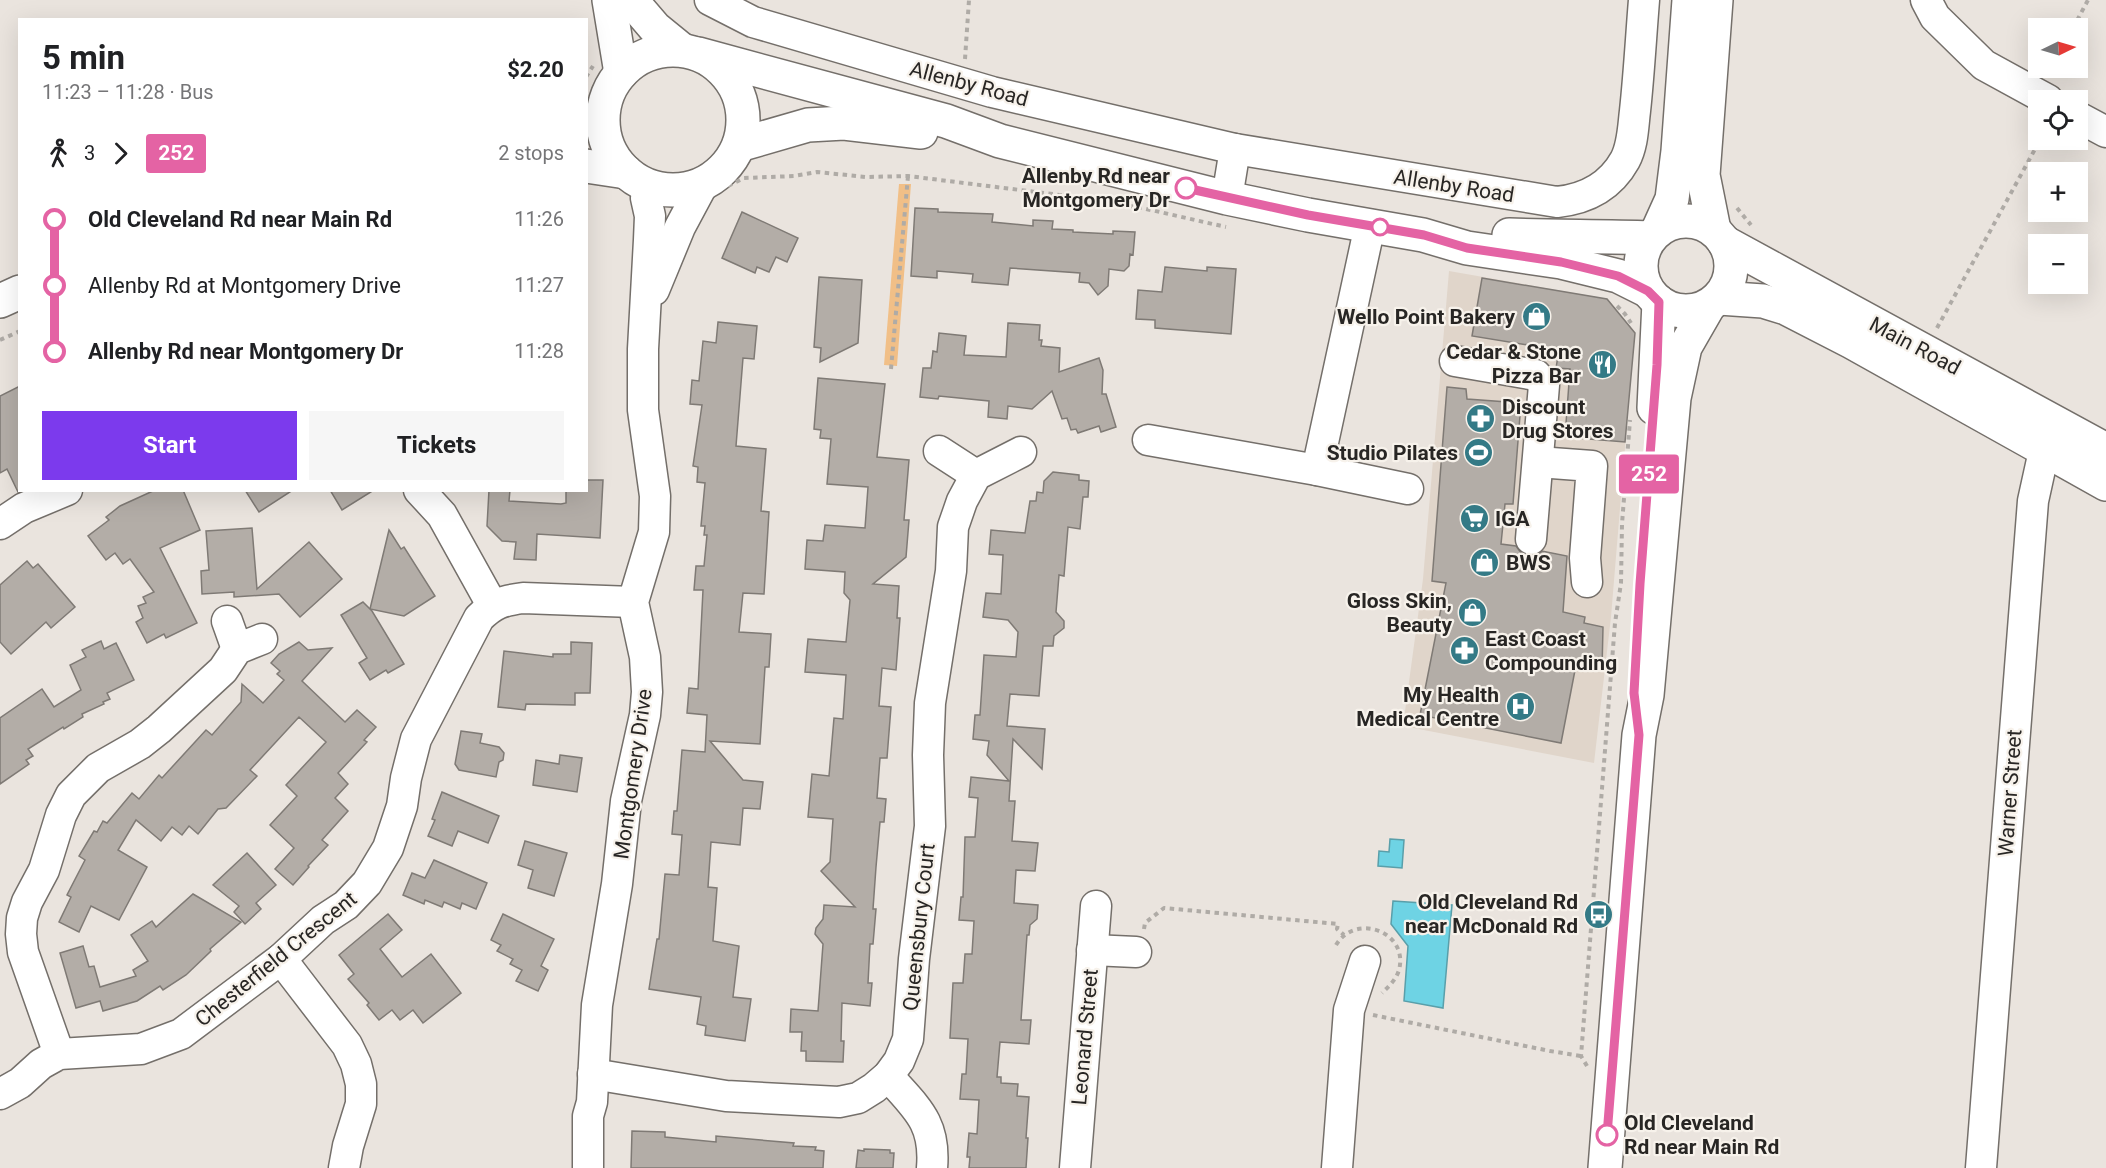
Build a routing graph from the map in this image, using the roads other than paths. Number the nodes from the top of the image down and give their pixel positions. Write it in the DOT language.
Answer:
graph roads {
  1 [pos="609,0"];
  2 [pos="631,0"];
  3 [pos="710,0"];
  4 [pos="1644,0"];
  5 [pos="1689,0"];
  6 [pos="1716,0"];
  7 [pos="1926,0"];
  8 [pos="690,52"];
  9 [pos="2030,90"];
  10 [pos="605,94"];
  11 [pos="2088,122"];
  12 [pos="2106,132"];
  13 [pos="1000,141"];
  14 [pos="739,145"];
  15 [pos="1235,149"];
  16 [pos="588,166"];
  17 [pos="638,179"];
  18 [pos="703,184"];
  19 [pos="1227,198"];
  20 [pos="1370,225"];
  21 [pos="1654,234"];
  22 [pos="1424,235"];
  23 [pos="1719,236"];
  24 [pos="18,293"];
  25 [pos="1653,296"];
  26 [pos="0,301"];
  27 [pos="1713,302"];
  28 [pos="645,311"];
  29 [pos="1455,361"];
  30 [pos="2050,436"];
  31 [pos="1148,440"];
  32 [pos="2106,450"];
  33 [pos="939,451"];
  34 [pos="1021,452"];
  35 [pos="1538,462"];
  36 [pos="1317,470"];
  37 [pos="976,475"];
  38 [pos="2106,484"];
  39 [pos="1408,489"];
  40 [pos="62,492"];
  41 [pos="421,492"];
  42 [pos="0,525"];
  43 [pos="1531,539"];
  44 [pos="1587,582"];
  45 [pos="633,602"];
  46 [pos="492,605"];
  47 [pos="227,621"];
  48 [pos="1639,735"];
  49 [pos="1096,906"];
  50 [pos="1092,950"];
  51 [pos="1136,952"];
  52 [pos="281,959"];
  53 [pos="1365,961"];
  54 [pos="60,1054"];
  55 [pos="593,1074"];
  56 [pos="888,1076"];
  57 [pos="0,1094"];
  58 [pos="344,1168"];
  59 [pos="588,1168"];
  60 [pos="933,1168"];
  61 [pos="1075,1168"];
  62 [pos="1337,1168"];
  63 [pos="1605,1168"];
  64 [pos="1981,1168"];
  1 -- 10 [label="main road"];
  2 -- 8 [label="main road, Allenby Road"];
  3 -- 15 [label="street, Allenby Road"];
  4 -- 15 [label="street, Allenby Road"];
  5 -- 21 [label="main road"];
  6 -- 23 [label="main road"];
  7 -- 9 [label="street"];
  8 -- 10 [label="main road"];
  8 -- 13 [label="main road, Allenby Road"];
  8 -- 14 [label="main road"];
  10 -- 17 [label="main road"];
  11 -- 12 [label="street"];
  13 -- 14 [label="main road, Allenby Road"];
  13 -- 19 [label="main road, Allenby Road"];
  14 -- 18 [label="main road"];
  15 -- 19 [label="street"];
  16 -- 17 [label="main road"];
  17 -- 18 [label="main road"];
  17 -- 28 [label="street, Montgomery Drive"];
  18 -- 28 [label="street, Montgomery Drive"];
  19 -- 20 [label="main road, Allenby Road"];
  20 -- 22 [label="main road, Allenby Road"];
  20 -- 36 [label="street"];
  21 -- 22 [label="main road, Allenby Road"];
  21 -- 23 [label="main road"];
  21 -- 25 [label="main road"];
  22 -- 25 [label="main road, Allenby Road"];
  23 -- 27 [label="main road"];
  23 -- 30 [label="main road, Main Road"];
  24 -- 26 [label="main road"];
  25 -- 27 [label="main road"];
  25 -- 48 [label="main road"];
  27 -- 30 [label="main road, Main Road"];
  27 -- 48 [label="main road"];
  28 -- 45 [label="street, Montgomery Drive"];
  29 -- 35 [label="street"];
  30 -- 32 [label="main road, Main Road"];
  30 -- 38 [label="main road, Main Road"];
  30 -- 64 [label="street, Warner Street"];
  31 -- 36 [label="street"];
  33 -- 37 [label="street"];
  34 -- 37 [label="street"];
  35 -- 43 [label="street"];
  35 -- 44 [label="street"];
  36 -- 39 [label="street"];
  37 -- 56 [label="street, Queensbury Court"];
  40 -- 42 [label="street"];
  41 -- 46 [label="street"];
  45 -- 46 [label="street"];
  45 -- 55 [label="street, Montgomery Drive"];
  46 -- 52 [label="street, Chesterfield Crescent"];
  47 -- 54 [label="street"];
  48 -- 63 [label="main road"];
  49 -- 50 [label="street, Leonard Street"];
  50 -- 51 [label="street"];
  50 -- 61 [label="street, Leonard Street"];
  52 -- 54 [label="street, Chesterfield Crescent"];
  52 -- 58 [label="street"];
  53 -- 62 [label="street"];
  54 -- 57 [label="street, Chesterfield Crescent"];
  55 -- 56 [label="street, Queensbury Court"];
  55 -- 59 [label="street, Montgomery Drive"];
  56 -- 60 [label="street"];
}
